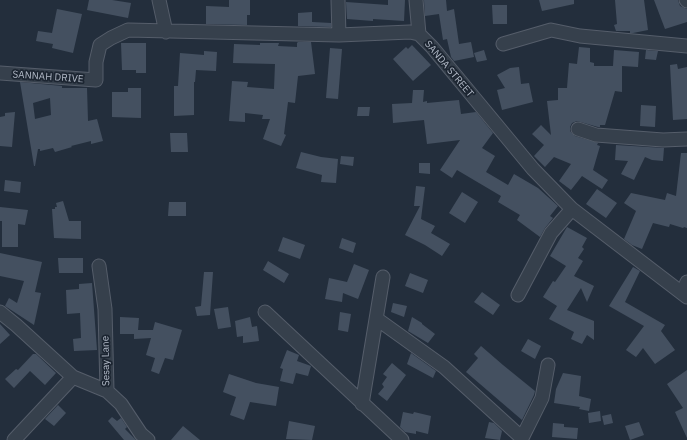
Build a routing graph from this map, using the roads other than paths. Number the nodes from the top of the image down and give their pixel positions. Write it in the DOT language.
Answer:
graph roads {
  1 [pos="160,0"];
  2 [pos="338,0"];
  3 [pos="416,0"];
  4 [pos="166,32"];
  5 [pos="419,34"];
  6 [pos="339,35"];
  7 [pos="503,44"];
  8 [pos="687,46"];
  9 [pos="0,73"];
  10 [pos="96,80"];
  11 [pos="578,129"];
  12 [pos="687,139"];
  13 [pos="572,210"];
  14 [pos="99,266"];
  15 [pos="383,277"];
  16 [pos="685,291"];
  17 [pos="518,295"];
  18 [pos="0,312"];
  19 [pos="265,312"];
  20 [pos="377,319"];
  21 [pos="548,365"];
  22 [pos="73,377"];
  23 [pos="107,391"];
  24 [pos="362,404"];
  25 [pos="521,439"];
  26 [pos="14,440"];
  27 [pos="148,440"];
  28 [pos="402,440"];
  1 -- 4 [label="street"];
  2 -- 6 [label="street"];
  3 -- 5 [label="street"];
  4 -- 6 [label="street, SANDA STREET"];
  4 -- 10 [label="street, SANDA STREET"];
  5 -- 6 [label="street, SANDA STREET"];
  5 -- 13 [label="street, SANDA STREET"];
  7 -- 8 [label="street"];
  9 -- 10 [label="street, SANNAH DRIVE"];
  11 -- 12 [label="street"];
  13 -- 16 [label="street, SANDA STREET"];
  13 -- 17 [label="street"];
  14 -- 23 [label="street, Sesay Lane"];
  15 -- 20 [label="street"];
  18 -- 22 [label="street"];
  19 -- 24 [label="street"];
  20 -- 24 [label="street"];
  20 -- 25 [label="street"];
  21 -- 25 [label="street"];
  22 -- 23 [label="street"];
  22 -- 26 [label="street"];
  23 -- 27 [label="street, Sesay Lane"];
  24 -- 28 [label="street"];
}
